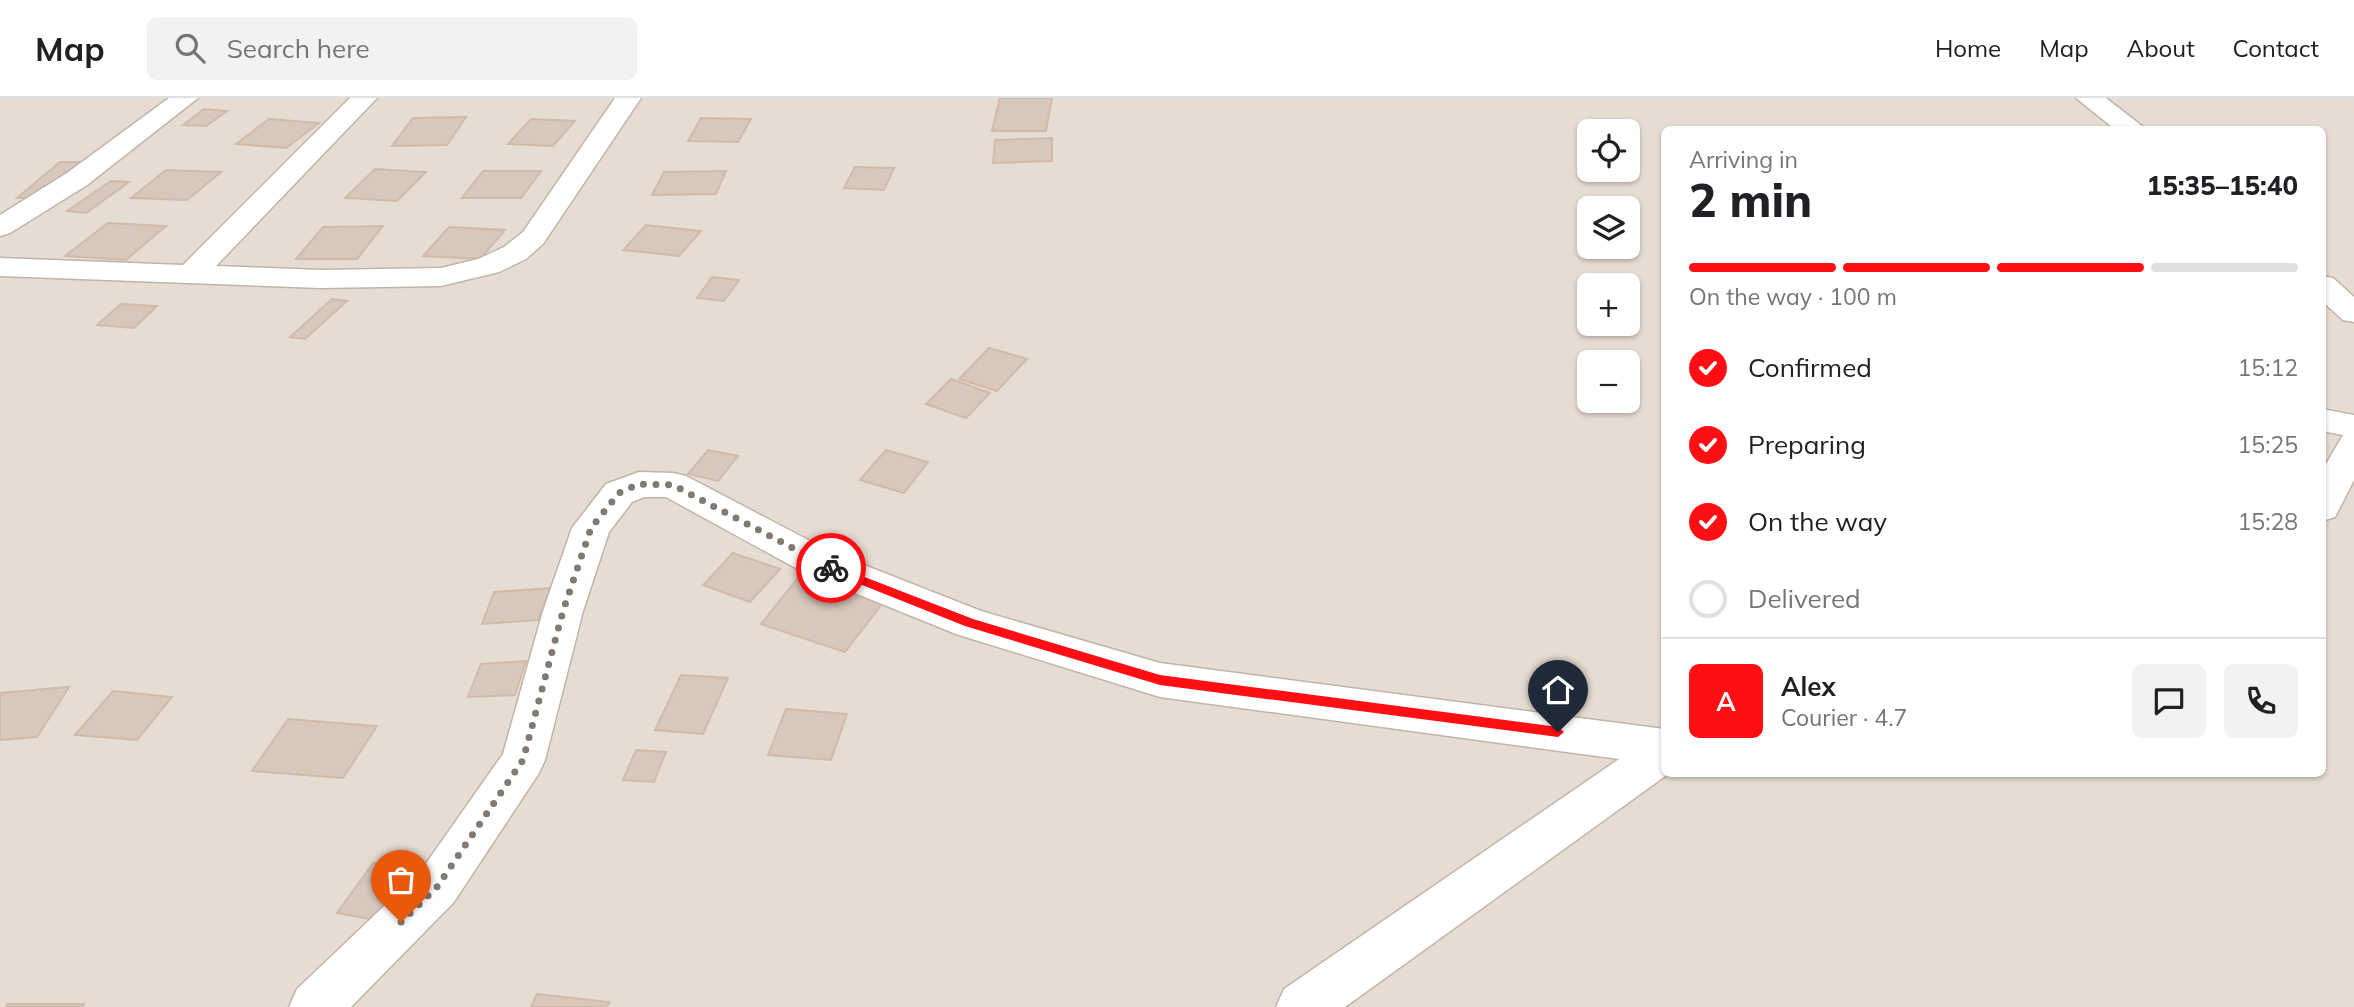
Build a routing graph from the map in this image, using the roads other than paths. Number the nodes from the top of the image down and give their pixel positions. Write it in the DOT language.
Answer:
graph roads {
  1 [pos="185,98"];
  2 [pos="364,98"];
  3 [pos="628,98"];
  4 [pos="2089,98"];
  5 [pos="2127,116"];
  6 [pos="0,227"];
  7 [pos="0,267"];
  8 [pos="191,274"];
  9 [pos="2326,288"];
  10 [pos="2354,313"];
  11 [pos="2326,421"];
  12 [pos="2354,426"];
  13 [pos="2354,444"];
  14 [pos="2326,500"];
  15 [pos="1661,749"];
  16 [pos="1661,751"];
  17 [pos="316,1007"];
  18 [pos="1302,1007"];
  1 -- 6 [label="street"];
  2 -- 8 [label="street"];
  3 -- 8 [label="street"];
  4 -- 5 [label="street"];
  7 -- 8 [label="street"];
  9 -- 10 [label="street"];
  11 -- 12 [label="street"];
  13 -- 14 [label="street"];
  15 -- 17 [label="street"];
  16 -- 18 [label="street"];
}
